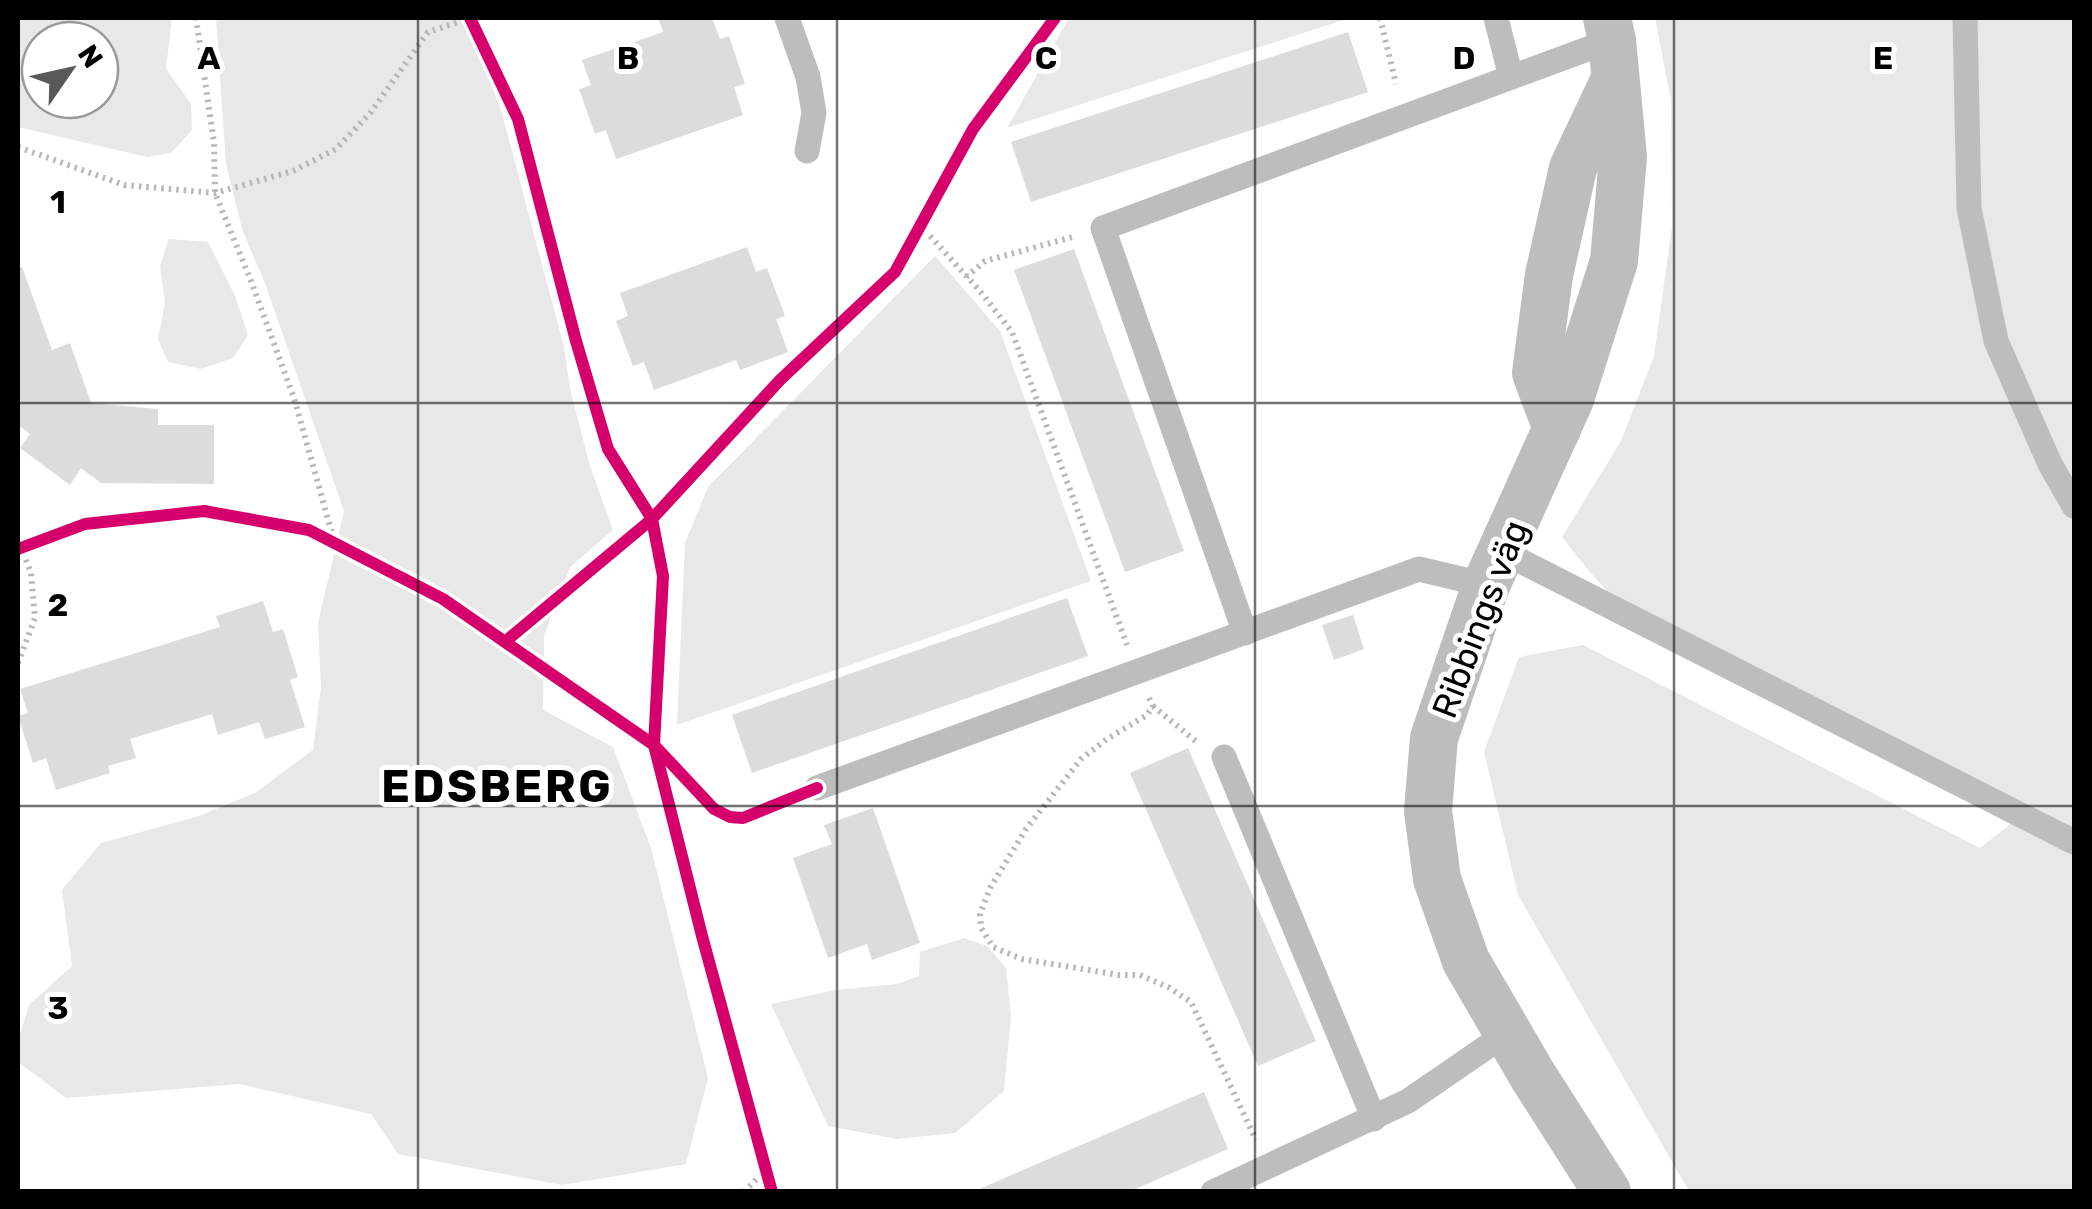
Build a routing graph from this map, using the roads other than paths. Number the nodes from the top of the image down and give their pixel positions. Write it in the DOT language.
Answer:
graph roads {
  1 [pos="787,18"];
  2 [pos="1496,18"];
  3 [pos="1965,18"];
  4 [pos="1611,46"];
  5 [pos="1511,78"];
  6 [pos="808,151"];
  7 [pos="2074,506"];
  8 [pos="1495,568"];
  9 [pos="1244,633"];
  10 [pos="1224,757"];
  11 [pos="817,788"];
  12 [pos="2074,842"];
  13 [pos="1507,1033"];
  14 [pos="1374,1119"];
  15 [pos="1213,1192"];
  16 [pos="1607,1192"];
  1 -- 6 [label="lane"];
  2 -- 5 [label="lane"];
  3 -- 7 [label="lane"];
  4 -- 5 [label="lane"];
  4 -- 8 [label="street, Ribbings väg"];
  5 -- 9 [label="lane"];
  8 -- 9 [label="lane"];
  8 -- 12 [label="lane"];
  8 -- 13 [label="street, Ribbings väg"];
  9 -- 11 [label="lane"];
  10 -- 14 [label="lane"];
  13 -- 14 [label="lane"];
  13 -- 16 [label="street, Ribbings väg"];
  14 -- 15 [label="lane"];
}
